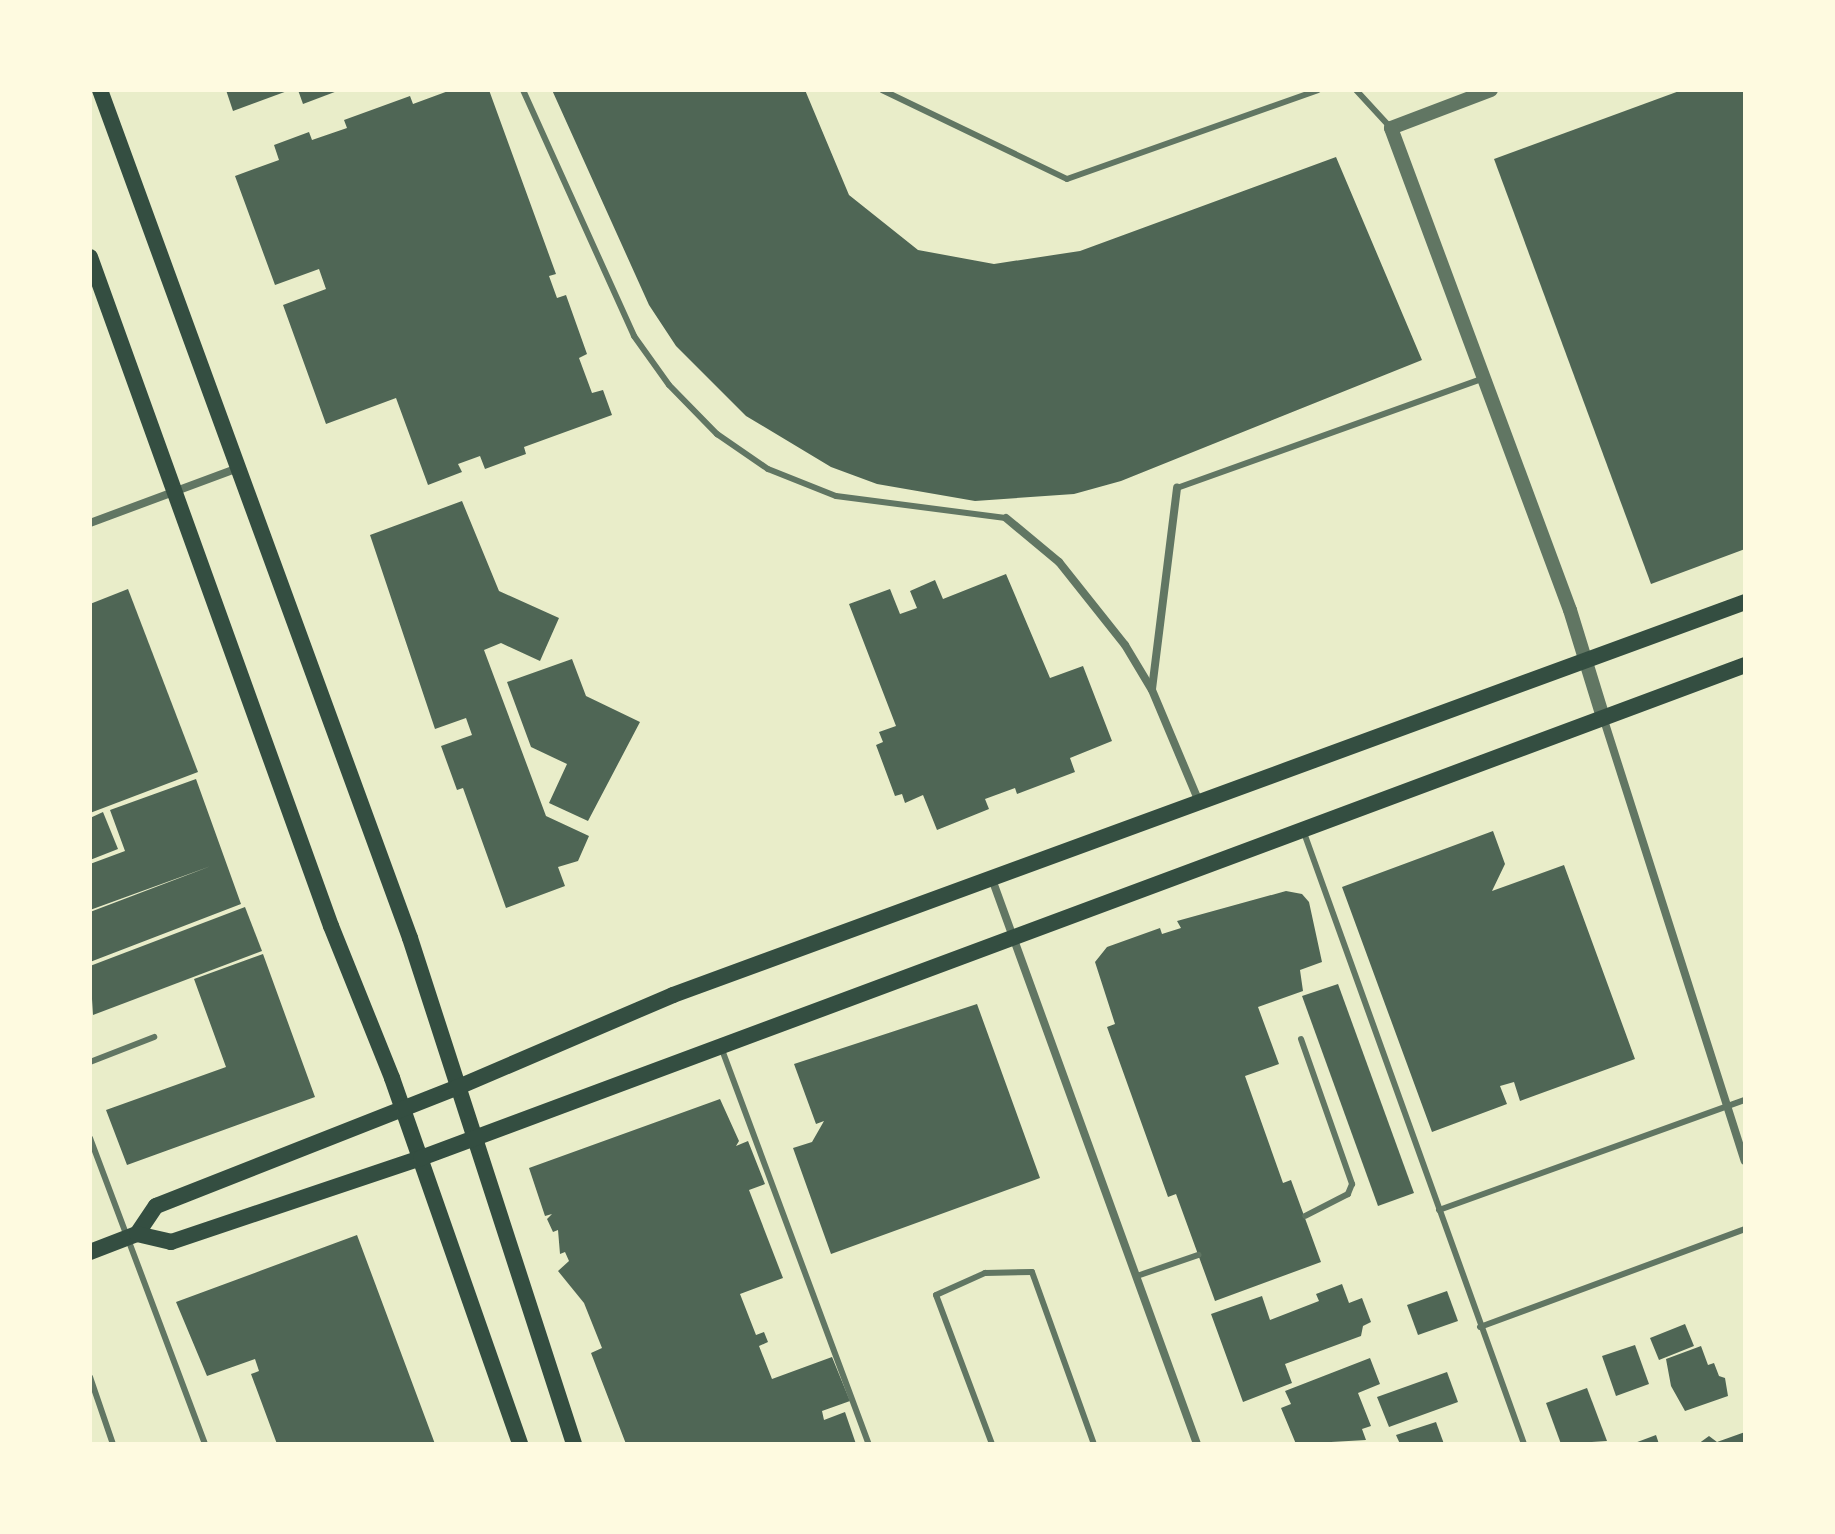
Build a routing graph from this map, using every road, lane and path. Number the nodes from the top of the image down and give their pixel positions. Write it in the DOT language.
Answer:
graph roads {
  1 [pos="100,90"];
  2 [pos="523,90"];
  3 [pos="882,90"];
  4 [pos="1318,90"];
  5 [pos="1356,90"];
  6 [pos="1491,90"];
  7 [pos="1391,128"];
  8 [pos="90,257"];
  9 [pos="1484,378"];
  10 [pos="239,468"];
  11 [pos="1177,488"];
  12 [pos="175,490"];
  13 [pos="1006,518"];
  14 [pos="90,523"];
  15 [pos="1745,602"];
  16 [pos="1586,662"];
  17 [pos="1745,665"];
  18 [pos="1152,690"];
  19 [pos="1603,717"];
  20 [pos="1199,803"];
  21 [pos="1303,830"];
  22 [pos="992,879"];
  23 [pos="1017,938"];
  24 [pos="154,1037"];
  25 [pos="1301,1039"];
  26 [pos="721,1047"];
  27 [pos="90,1062"];
  28 [pos="456,1088"];
  29 [pos="1745,1100"];
  30 [pos="1726,1106"];
  31 [pos="402,1107"];
  32 [pos="472,1137"];
  33 [pos="90,1138"];
  34 [pos="421,1158"];
  35 [pos="1745,1161"];
  36 [pos="1439,1210"];
  37 [pos="1305,1216"];
  38 [pos="1745,1229"];
  39 [pos="131,1236"];
  40 [pos="90,1252"];
  41 [pos="1198,1255"];
  42 [pos="1137,1276"];
  43 [pos="1480,1327"];
  44 [pos="90,1377"];
  45 [pos="113,1444"];
  46 [pos="205,1444"];
  47 [pos="520,1444"];
  48 [pos="574,1444"];
  49 [pos="869,1444"];
  50 [pos="992,1444"];
  51 [pos="1094,1444"];
  52 [pos="1197,1444"];
  53 [pos="1524,1444"];
  1 -- 10 [label="main road"];
  2 -- 13 [label="lane"];
  3 -- 4 [label="lane"];
  5 -- 7 [label="lane"];
  6 -- 7 [label="street"];
  7 -- 9 [label="street"];
  8 -- 12 [label="main road"];
  9 -- 11 [label="lane"];
  9 -- 16 [label="street"];
  10 -- 12 [label="street"];
  10 -- 28 [label="main road"];
  11 -- 18 [label="street"];
  12 -- 14 [label="street"];
  12 -- 31 [label="main road"];
  13 -- 18 [label="street"];
  15 -- 16 [label="main road"];
  16 -- 19 [label="street"];
  16 -- 20 [label="main road"];
  17 -- 19 [label="main road"];
  18 -- 20 [label="street"];
  19 -- 21 [label="main road"];
  19 -- 30 [label="street"];
  20 -- 22 [label="main road"];
  21 -- 23 [label="main road"];
  21 -- 36 [label="lane"];
  22 -- 23 [label="street"];
  22 -- 28 [label="main road"];
  23 -- 26 [label="main road"];
  23 -- 42 [label="street"];
  24 -- 27 [label="lane"];
  25 -- 37 [label="lane"];
  26 -- 32 [label="main road"];
  26 -- 49 [label="lane"];
  28 -- 31 [label="main road"];
  28 -- 32 [label="main road"];
  29 -- 30 [label="lane"];
  30 -- 35 [label="street"];
  30 -- 36 [label="lane"];
  31 -- 34 [label="main road"];
  31 -- 39 [label="main road"];
  32 -- 34 [label="main road"];
  32 -- 48 [label="main road"];
  33 -- 39 [label="lane"];
  34 -- 39 [label="main road"];
  34 -- 47 [label="main road"];
  36 -- 43 [label="lane"];
  38 -- 43 [label="lane"];
  39 -- 40 [label="main road"];
  39 -- 46 [label="lane"];
  41 -- 42 [label="lane"];
  42 -- 52 [label="street"];
  43 -- 53 [label="lane"];
  44 -- 45 [label="lane"];
  50 -- 51 [label="lane"];
}
